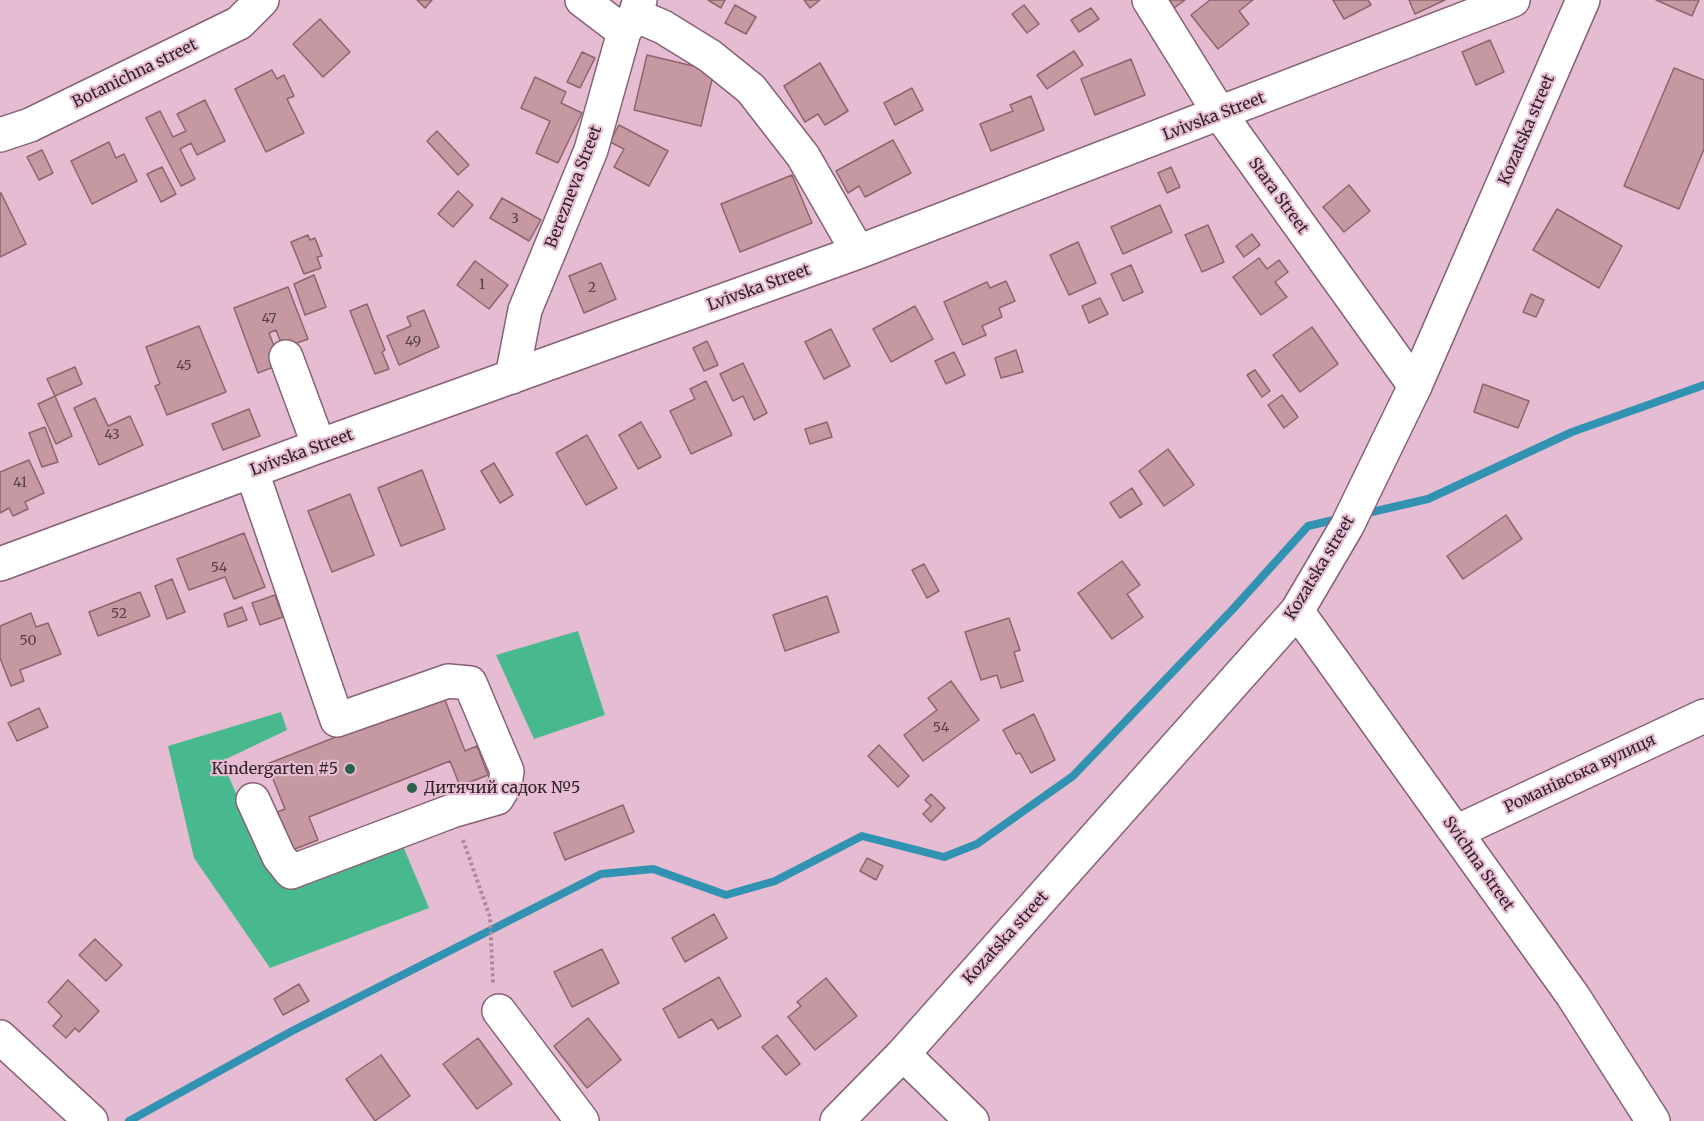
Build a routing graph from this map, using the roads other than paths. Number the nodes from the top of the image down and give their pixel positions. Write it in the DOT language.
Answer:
graph roads {
  1 [pos="262,0"];
  2 [pos="582,0"];
  3 [pos="1149,0"];
  4 [pos="1513,0"];
  5 [pos="1583,0"];
  6 [pos="633,16"];
  7 [pos="1220,114"];
  8 [pos="0,135"];
  9 [pos="858,252"];
  10 [pos="286,357"];
  11 [pos="512,376"];
  12 [pos="1415,386"];
  13 [pos="319,446"];
  14 [pos="252,472"];
  15 [pos="0,564"];
  16 [pos="1297,611"];
  17 [pos="1704,716"];
  18 [pos="253,800"];
  19 [pos="1456,832"];
  20 [pos="500,1011"];
  21 [pos="0,1037"];
  22 [pos="903,1054"];
  23 [pos="90,1118"];
  24 [pos="582,1121"];
  25 [pos="837,1121"];
  26 [pos="972,1121"];
  27 [pos="1653,1121"];
  1 -- 8 [label="street, Botanichna street"];
  2 -- 6 [label="street"];
  3 -- 7 [label="street, Stara Street"];
  4 -- 7 [label="street, Lvivska Street"];
  5 -- 12 [label="street, Kozatska street"];
  6 -- 9 [label="street"];
  6 -- 11 [label="street, Berezneva Street"];
  7 -- 9 [label="street, Lvivska Street"];
  7 -- 12 [label="street, Stara Street"];
  9 -- 11 [label="street, Lvivska Street"];
  10 -- 13 [label="street"];
  11 -- 13 [label="street, Lvivska Street"];
  12 -- 16 [label="street, Kozatska street"];
  13 -- 14 [label="street, Lvivska Street"];
  14 -- 15 [label="street, Lvivska Street"];
  14 -- 18 [label="street"];
  16 -- 19 [label="street, Svichna Street"];
  16 -- 22 [label="street, Kozatska street"];
  17 -- 19 [label="street, Романівська вулиця"];
  19 -- 27 [label="street, Svichna Street"];
  20 -- 24 [label="street"];
  21 -- 23 [label="street"];
  22 -- 25 [label="street, Kozatska street"];
  22 -- 26 [label="street"];
}
